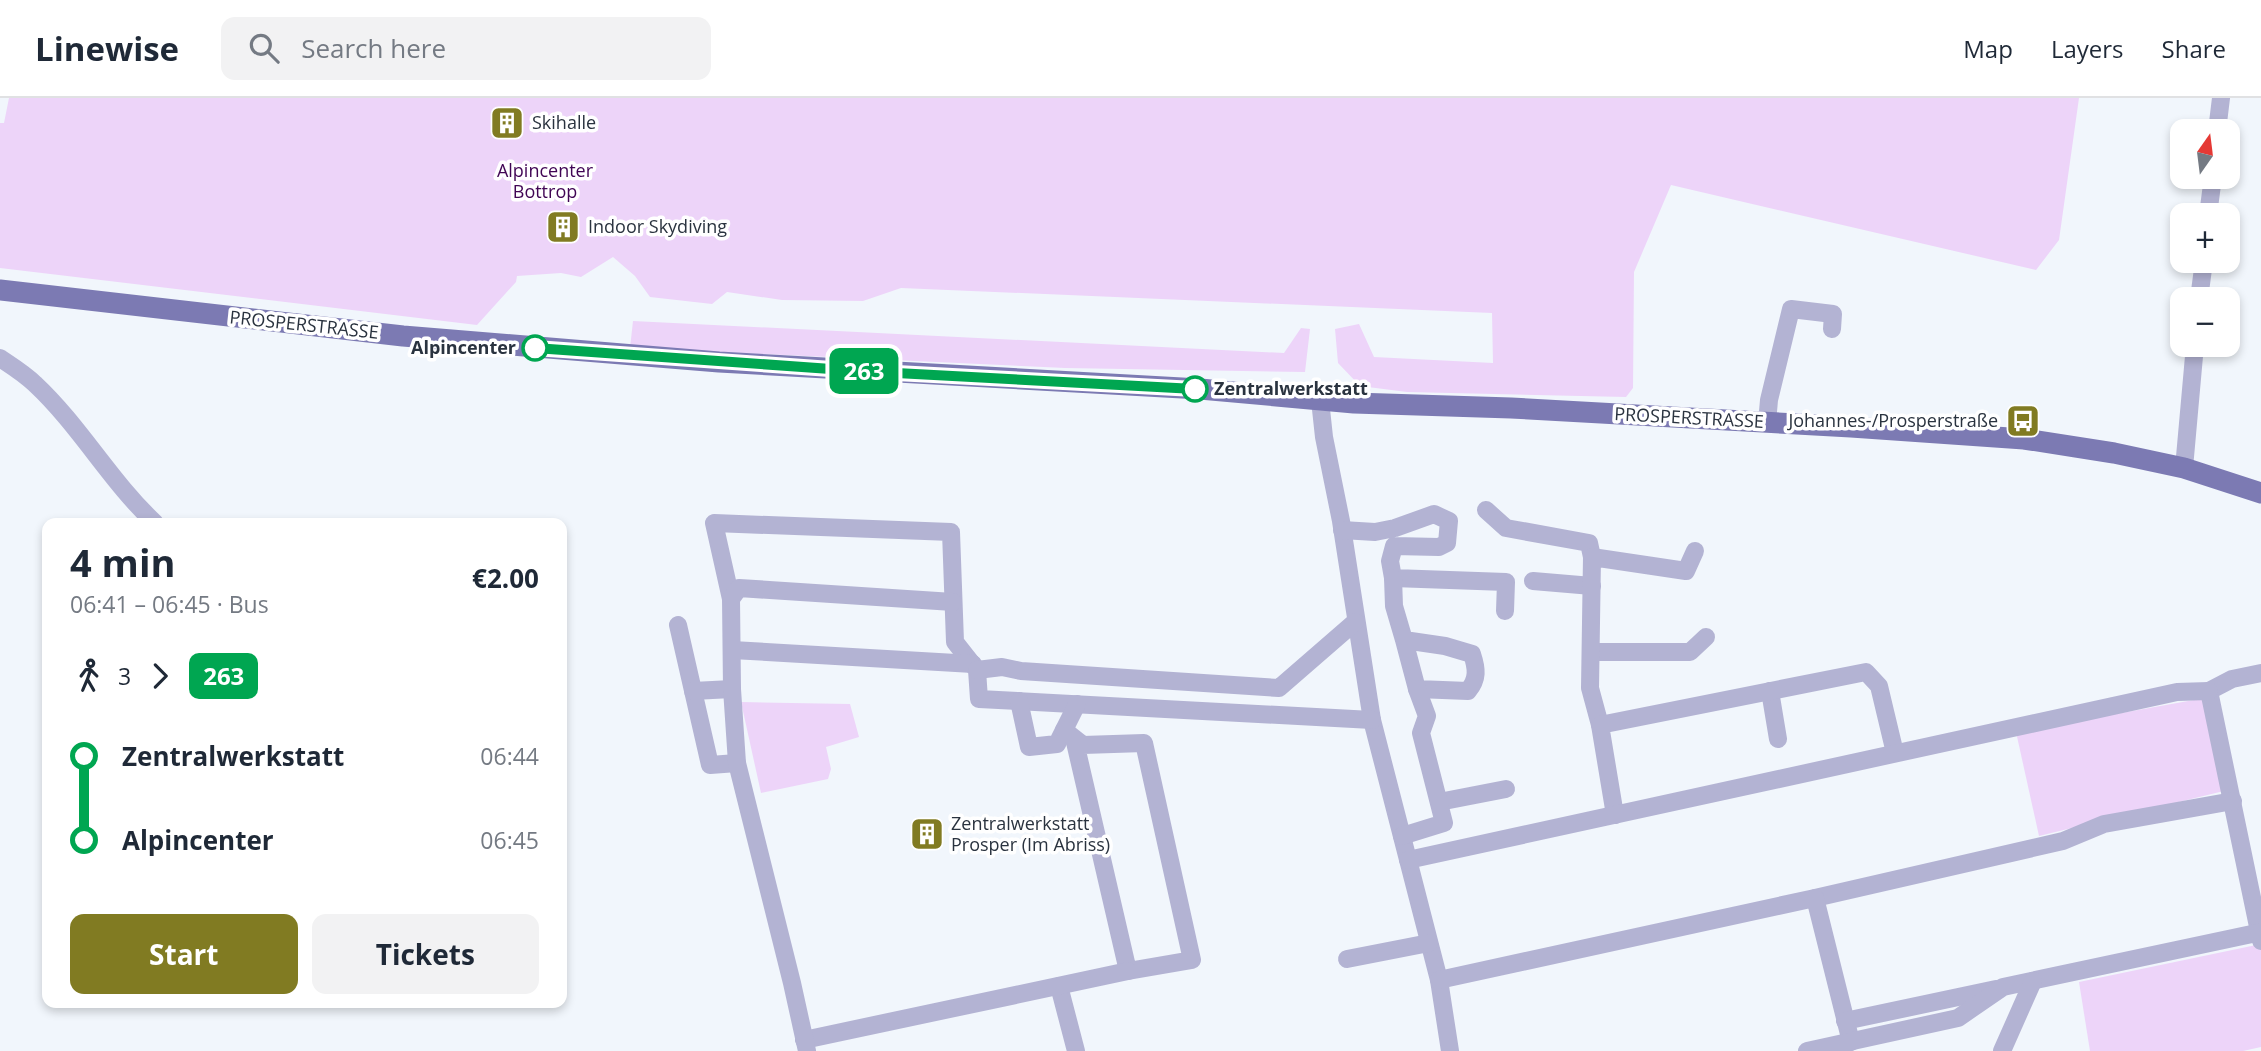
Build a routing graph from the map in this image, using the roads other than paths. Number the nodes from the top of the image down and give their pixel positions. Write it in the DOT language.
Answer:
graph roads {
  1 [pos="2221,98"];
  2 [pos="2218,119"];
  3 [pos="0,290"];
  4 [pos="1832,329"];
  5 [pos="2193,357"];
  6 [pos="0,358"];
  7 [pos="1320,400"];
  8 [pos="1767,423"];
  9 [pos="2184,468"];
  10 [pos="2261,493"];
  11 [pos="1486,510"];
  12 [pos="150,518"];
  13 [pos="1342,530"];
  14 [pos="1695,551"];
  15 [pos="1592,557"];
  16 [pos="1393,578"];
  17 [pos="1533,581"];
  18 [pos="1592,586"];
  19 [pos="731,599"];
  20 [pos="953,602"];
  21 [pos="1506,611"];
  22 [pos="1356,622"];
  23 [pos="678,625"];
  24 [pos="1706,638"];
  25 [pos="1404,640"];
  26 [pos="732,650"];
  27 [pos="1591,652"];
  28 [pos="975,667"];
  29 [pos="2261,673"];
  30 [pos="732,689"];
  31 [pos="1417,689"];
  32 [pos="693,691"];
  33 [pos="1770,691"];
  34 [pos="2209,691"];
  35 [pos="1019,701"];
  36 [pos="1077,704"];
  37 [pos="1372,720"];
  38 [pos="1600,726"];
  39 [pos="1069,734"];
  40 [pos="1778,739"];
  41 [pos="1895,753"];
  42 [pos="737,763"];
  43 [pos="1506,789"];
  44 [pos="2233,801"];
  45 [pos="1439,802"];
  46 [pos="1615,815"];
  47 [pos="1402,836"];
  48 [pos="1408,860"];
  49 [pos="1815,898"];
  50 [pos="2260,935"];
  51 [pos="1429,943"];
  52 [pos="1347,959"];
  53 [pos="1128,971"];
  54 [pos="1439,980"];
  55 [pos="2033,981"];
  56 [pos="1059,986"];
  57 [pos="2003,987"];
  58 [pos="1845,1021"];
  59 [pos="1851,1042"];
  60 [pos="806,1045"];
  61 [pos="1076,1051"];
  62 [pos="1450,1051"];
  63 [pos="1807,1051"];
  64 [pos="2002,1051"];
  1 -- 2 [label="street"];
  3 -- 7 [label="main road, PROSPERSTRASSE"];
  4 -- 8 [label="street"];
  5 -- 9 [label="street"];
  6 -- 12 [label="street"];
  7 -- 8 [label="main road, PROSPERSTRASSE"];
  7 -- 13 [label="street"];
  8 -- 9 [label="main road, PROSPERSTRASSE"];
  9 -- 10 [label="main road, PROSPERSTRASSE"];
  11 -- 15 [label="street"];
  13 -- 16 [label="street"];
  13 -- 22 [label="street"];
  14 -- 15 [label="street"];
  15 -- 18 [label="street"];
  16 -- 21 [label="street"];
  16 -- 25 [label="street"];
  17 -- 18 [label="street"];
  18 -- 27 [label="street"];
  19 -- 20 [label="street"];
  19 -- 20 [label="street"];
  19 -- 26 [label="street"];
  20 -- 28 [label="street"];
  22 -- 28 [label="street"];
  22 -- 37 [label="street"];
  23 -- 32 [label="street"];
  24 -- 27 [label="street"];
  25 -- 31 [label="street"];
  25 -- 31 [label="street"];
  26 -- 28 [label="street"];
  26 -- 30 [label="street"];
  27 -- 38 [label="street"];
  28 -- 35 [label="street"];
  29 -- 34 [label="street"];
  30 -- 32 [label="street"];
  30 -- 42 [label="street"];
  31 -- 45 [label="street"];
  32 -- 42 [label="street"];
  33 -- 38 [label="street"];
  33 -- 40 [label="street"];
  33 -- 41 [label="street"];
  34 -- 41 [label="street"];
  34 -- 44 [label="street"];
  35 -- 36 [label="street"];
  35 -- 39 [label="street"];
  36 -- 37 [label="street"];
  36 -- 39 [label="street"];
  37 -- 47 [label="street"];
  38 -- 46 [label="street"];
  39 -- 53 [label="street"];
  39 -- 53 [label="street"];
  41 -- 46 [label="street"];
  42 -- 60 [label="street"];
  43 -- 45 [label="street"];
  44 -- 49 [label="street"];
  44 -- 50 [label="street"];
  45 -- 47 [label="street"];
  46 -- 48 [label="street"];
  47 -- 48 [label="street"];
  48 -- 51 [label="street"];
  49 -- 54 [label="street"];
  49 -- 58 [label="street"];
  50 -- 55 [label="street"];
  51 -- 52 [label="street"];
  51 -- 54 [label="street"];
  53 -- 56 [label="street"];
  54 -- 62 [label="street"];
  55 -- 57 [label="street"];
  55 -- 64 [label="street"];
  56 -- 60 [label="street"];
  56 -- 61 [label="street"];
  57 -- 58 [label="street"];
  57 -- 59 [label="street"];
  58 -- 59 [label="street"];
  59 -- 63 [label="street"];
}
